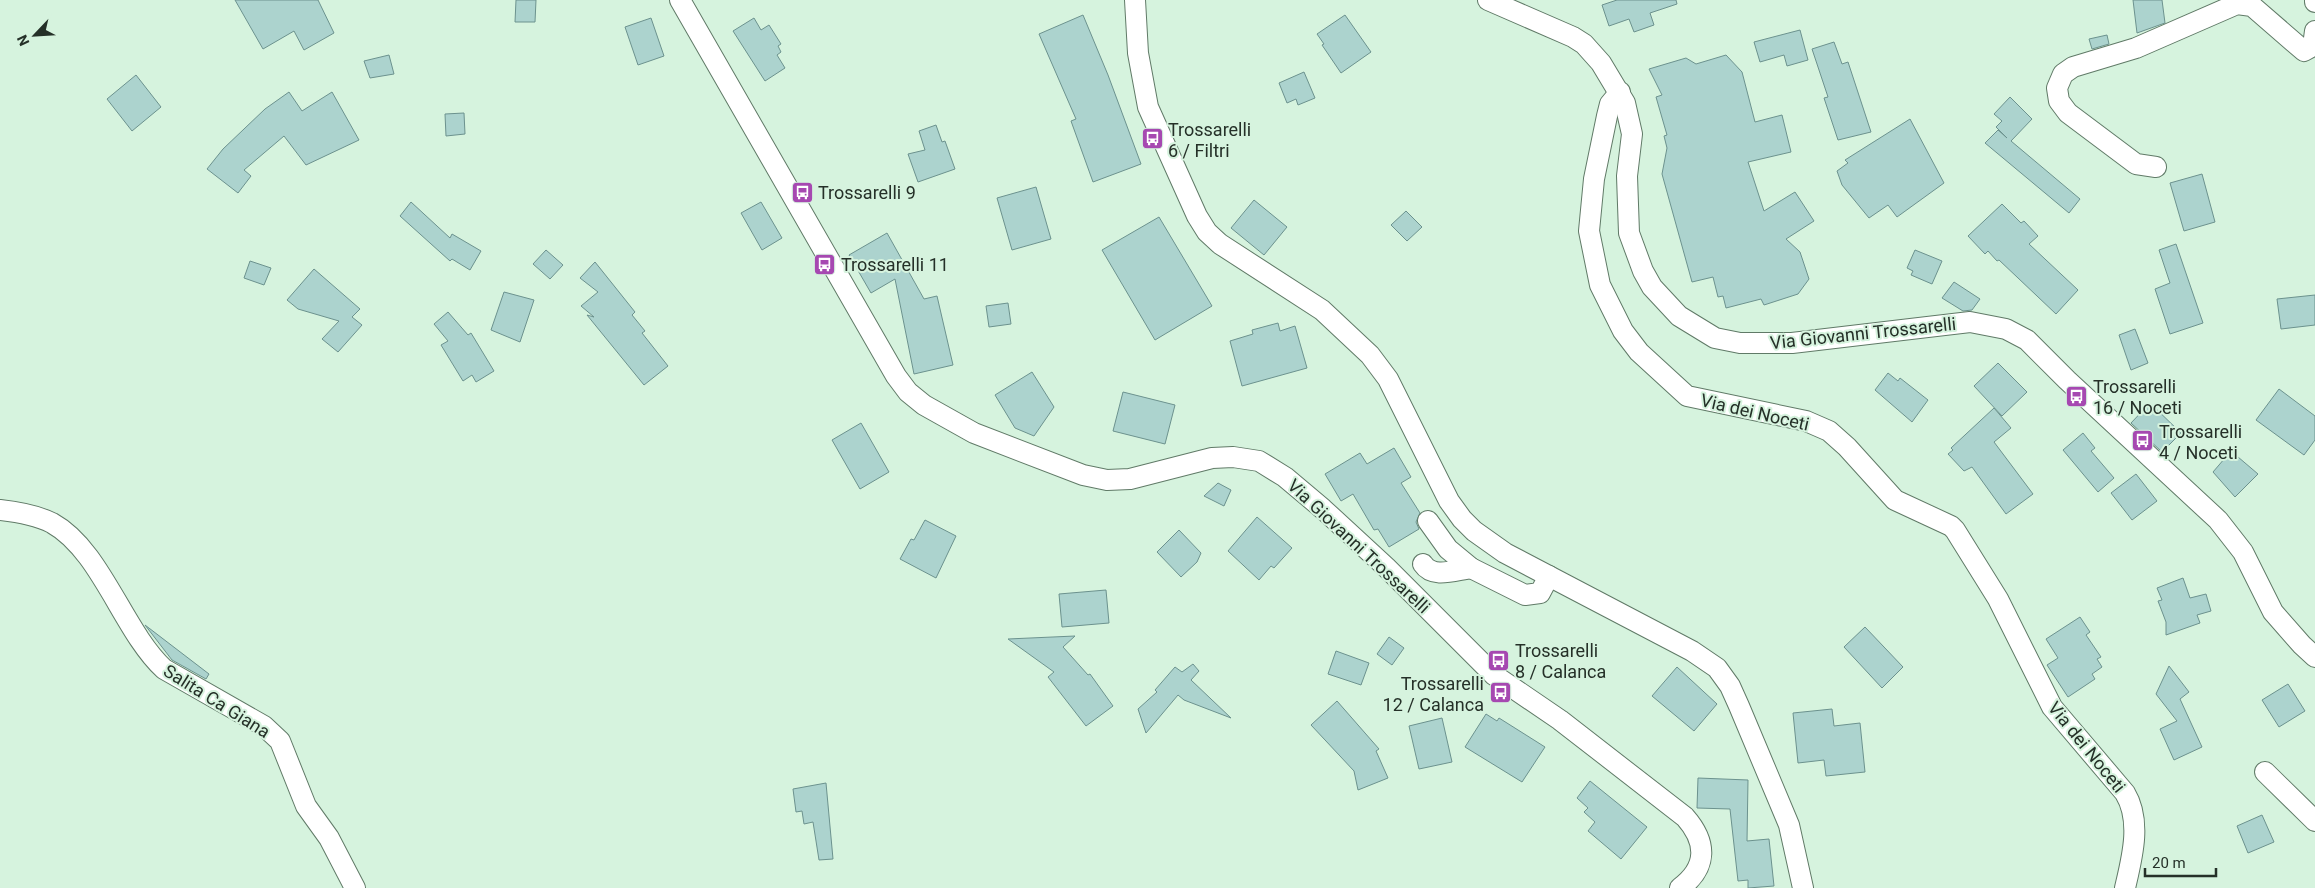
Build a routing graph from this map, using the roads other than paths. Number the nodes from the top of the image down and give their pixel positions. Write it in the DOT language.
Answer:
graph roads {
  1 [pos="680,0"];
  2 [pos="1135,0"];
  3 [pos="1488,0"];
  4 [pos="2315,31"];
  5 [pos="1620,92"];
  6 [pos="2156,167"];
  7 [pos="0,510"];
  8 [pos="1428,521"];
  9 [pos="1423,564"];
  10 [pos="1471,568"];
  11 [pos="1549,576"];
  12 [pos="2315,656"];
  13 [pos="2265,772"];
  14 [pos="2315,821"];
  15 [pos="355,888"];
  16 [pos="1680,888"];
  17 [pos="1803,888"];
  18 [pos="2125,888"];
  1 -- 16 [label="street, Via Giovanni Trossarelli"];
  2 -- 11 [label="street"];
  3 -- 5 [label="street, Via Giovanni Trossarelli"];
  4 -- 6 [label="street"];
  5 -- 12 [label="street, Via Giovanni Trossarelli"];
  5 -- 18 [label="street, Via dei Noceti"];
  7 -- 15 [label="street, Salita Ca Giana"];
  8 -- 10 [label="street"];
  9 -- 10 [label="street"];
  10 -- 11 [label="street"];
  11 -- 17 [label="street"];
  13 -- 14 [label="street"];
}
